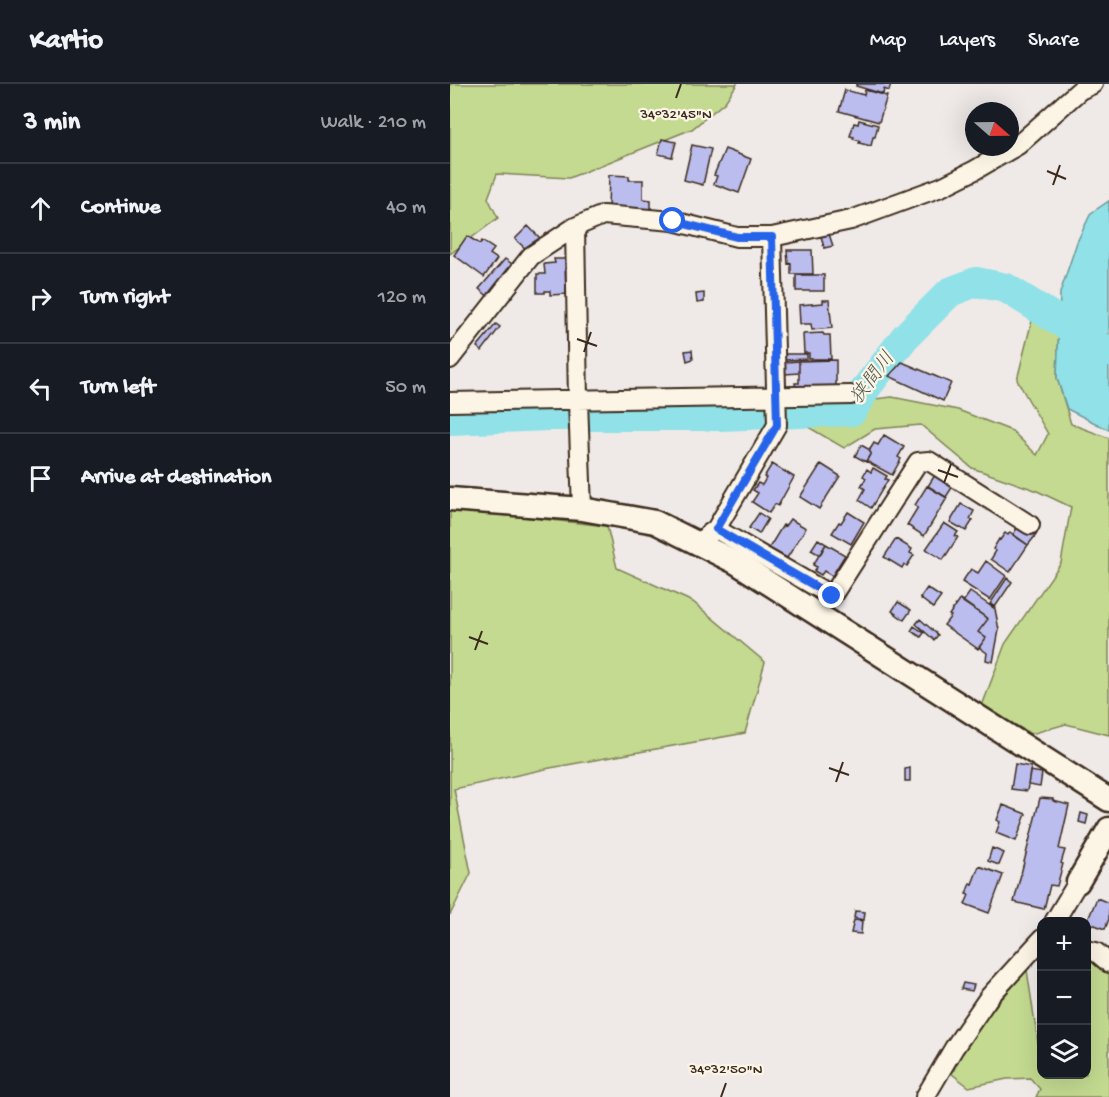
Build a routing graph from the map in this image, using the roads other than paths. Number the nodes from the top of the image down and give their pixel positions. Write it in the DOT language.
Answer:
graph roads {
  1 [pos="1093,84"];
  2 [pos="575,227"];
  3 [pos="772,237"];
  4 [pos="450,359"];
  5 [pos="851,395"];
  6 [pos="776,397"];
  7 [pos="578,401"];
  8 [pos="450,402"];
  9 [pos="450,499"];
  10 [pos="582,508"];
  11 [pos="1030,525"];
  12 [pos="716,529"];
  13 [pos="697,543"];
  14 [pos="1109,800"];
  15 [pos="1109,829"];
  16 [pos="1078,882"];
  17 [pos="1056,917"];
  18 [pos="1037,946"];
  19 [pos="1091,951"];
  20 [pos="1109,963"];
  21 [pos="925,1097"];
  1 -- 3 [label="street"];
  2 -- 3 [label="street"];
  2 -- 4 [label="street"];
  2 -- 7 [label="street"];
  3 -- 6 [label="street"];
  5 -- 6 [label="street"];
  6 -- 7 [label="street"];
  6 -- 12 [label="street"];
  7 -- 8 [label="street"];
  7 -- 10 [label="street"];
  9 -- 10 [label="street"];
  10 -- 13 [label="street"];
  11 -- 12 [label="street"];
  12 -- 13 [label="street"];
  13 -- 14 [label="street"];
  15 -- 16 [label="street"];
  16 -- 17 [label="street"];
  18 -- 21 [label="street"];
  19 -- 20 [label="street"];
}
